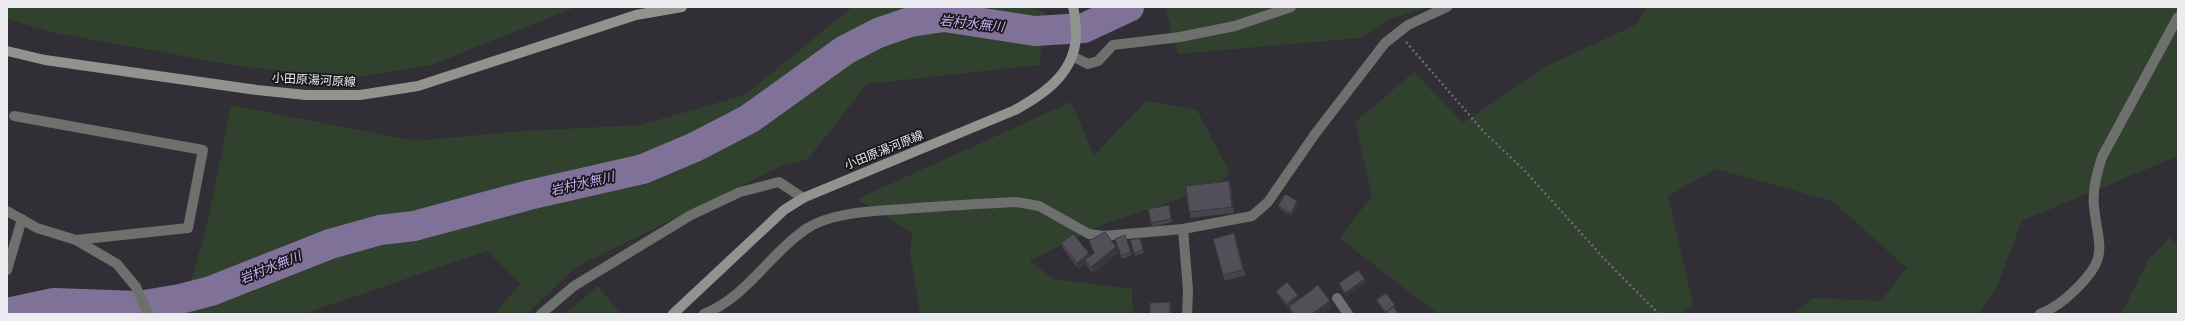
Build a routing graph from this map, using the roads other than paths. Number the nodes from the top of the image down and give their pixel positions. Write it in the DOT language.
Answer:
graph roads {
  1 [pos="682,7"];
  2 [pos="1291,7"];
  3 [pos="1447,7"];
  4 [pos="1074,9"];
  5 [pos="2178,17"];
  6 [pos="7,51"];
  7 [pos="1072,56"];
  8 [pos="14,116"];
  9 [pos="803,198"];
  10 [pos="7,211"];
  11 [pos="22,219"];
  12 [pos="1182,229"];
  13 [pos="76,240"];
  14 [pos="7,270"];
  15 [pos="1337,298"];
  16 [pos="148,314"];
  17 [pos="541,314"];
  18 [pos="673,314"];
  19 [pos="704,314"];
  20 [pos="1187,314"];
  21 [pos="1348,314"];
  22 [pos="2040,314"];
  1 -- 6 [label="main road, 小田原湯河原線"];
  2 -- 7 [label="street"];
  3 -- 12 [label="street"];
  4 -- 7 [label="main road, 小田原湯河原線"];
  5 -- 22 [label="street"];
  7 -- 9 [label="main road, 小田原湯河原線"];
  8 -- 13 [label="street"];
  9 -- 17 [label="street"];
  9 -- 18 [label="main road, 小田原湯河原線"];
  10 -- 11 [label="street"];
  11 -- 13 [label="street"];
  11 -- 14 [label="street"];
  12 -- 19 [label="street"];
  12 -- 20 [label="street"];
  13 -- 16 [label="street"];
  15 -- 21 [label="street"];
}
